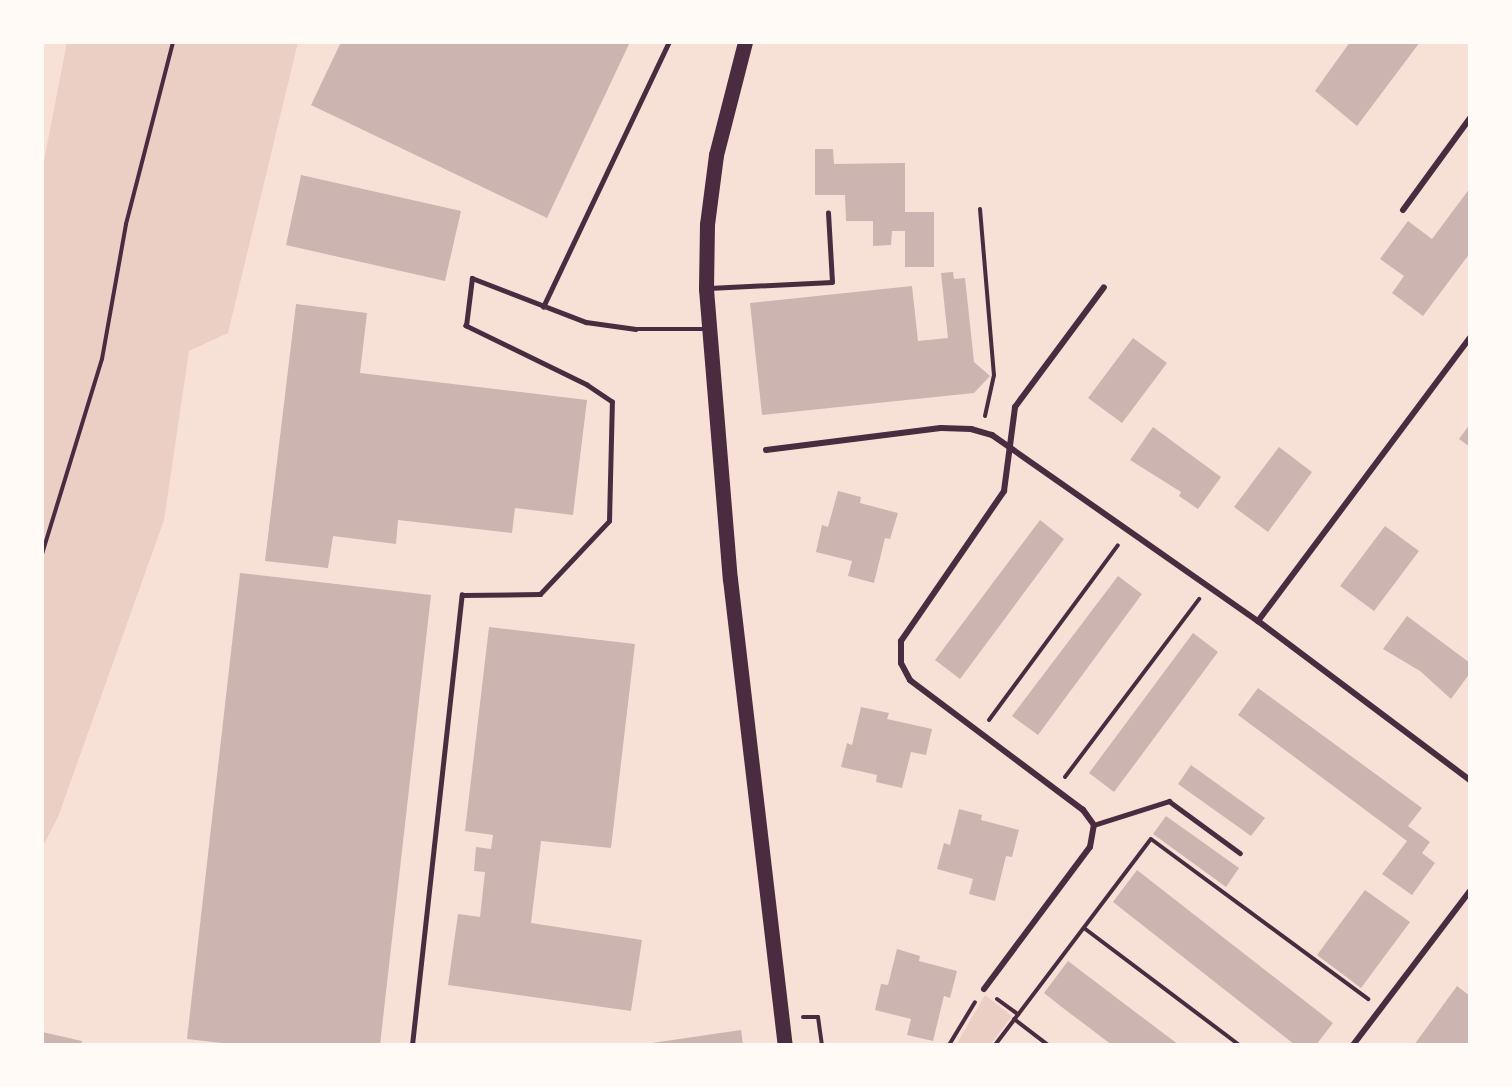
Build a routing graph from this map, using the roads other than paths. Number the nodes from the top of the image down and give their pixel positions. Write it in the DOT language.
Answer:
graph roads {
  1 [pos="669,42"];
  2 [pos="745,42"];
  3 [pos="1470,118"];
  4 [pos="1403,210"];
  5 [pos="828,213"];
  6 [pos="1104,287"];
  7 [pos="706,288"];
  8 [pos="543,307"];
  9 [pos="708,328"];
  10 [pos="1470,338"];
  11 [pos="1010,445"];
  12 [pos="766,450"];
  13 [pos="1258,621"];
  14 [pos="1470,780"];
  15 [pos="1094,825"];
  16 [pos="1240,853"];
  17 [pos="1470,891"];
  18 [pos="984,989"];
  19 [pos="412,1045"];
  20 [pos="785,1045"];
  21 [pos="1353,1045"];
  1 -- 8 [label="lane"];
  2 -- 7 [label="main road"];
  3 -- 4 [label="street"];
  5 -- 7 [label="lane"];
  6 -- 11 [label="street"];
  7 -- 9 [label="main road"];
  8 -- 9 [label="lane"];
  8 -- 19 [label="lane"];
  9 -- 20 [label="main road"];
  10 -- 13 [label="street"];
  11 -- 12 [label="street"];
  11 -- 13 [label="street"];
  11 -- 15 [label="street"];
  13 -- 14 [label="street"];
  15 -- 16 [label="lane"];
  15 -- 18 [label="street"];
  17 -- 21 [label="street"];
}
